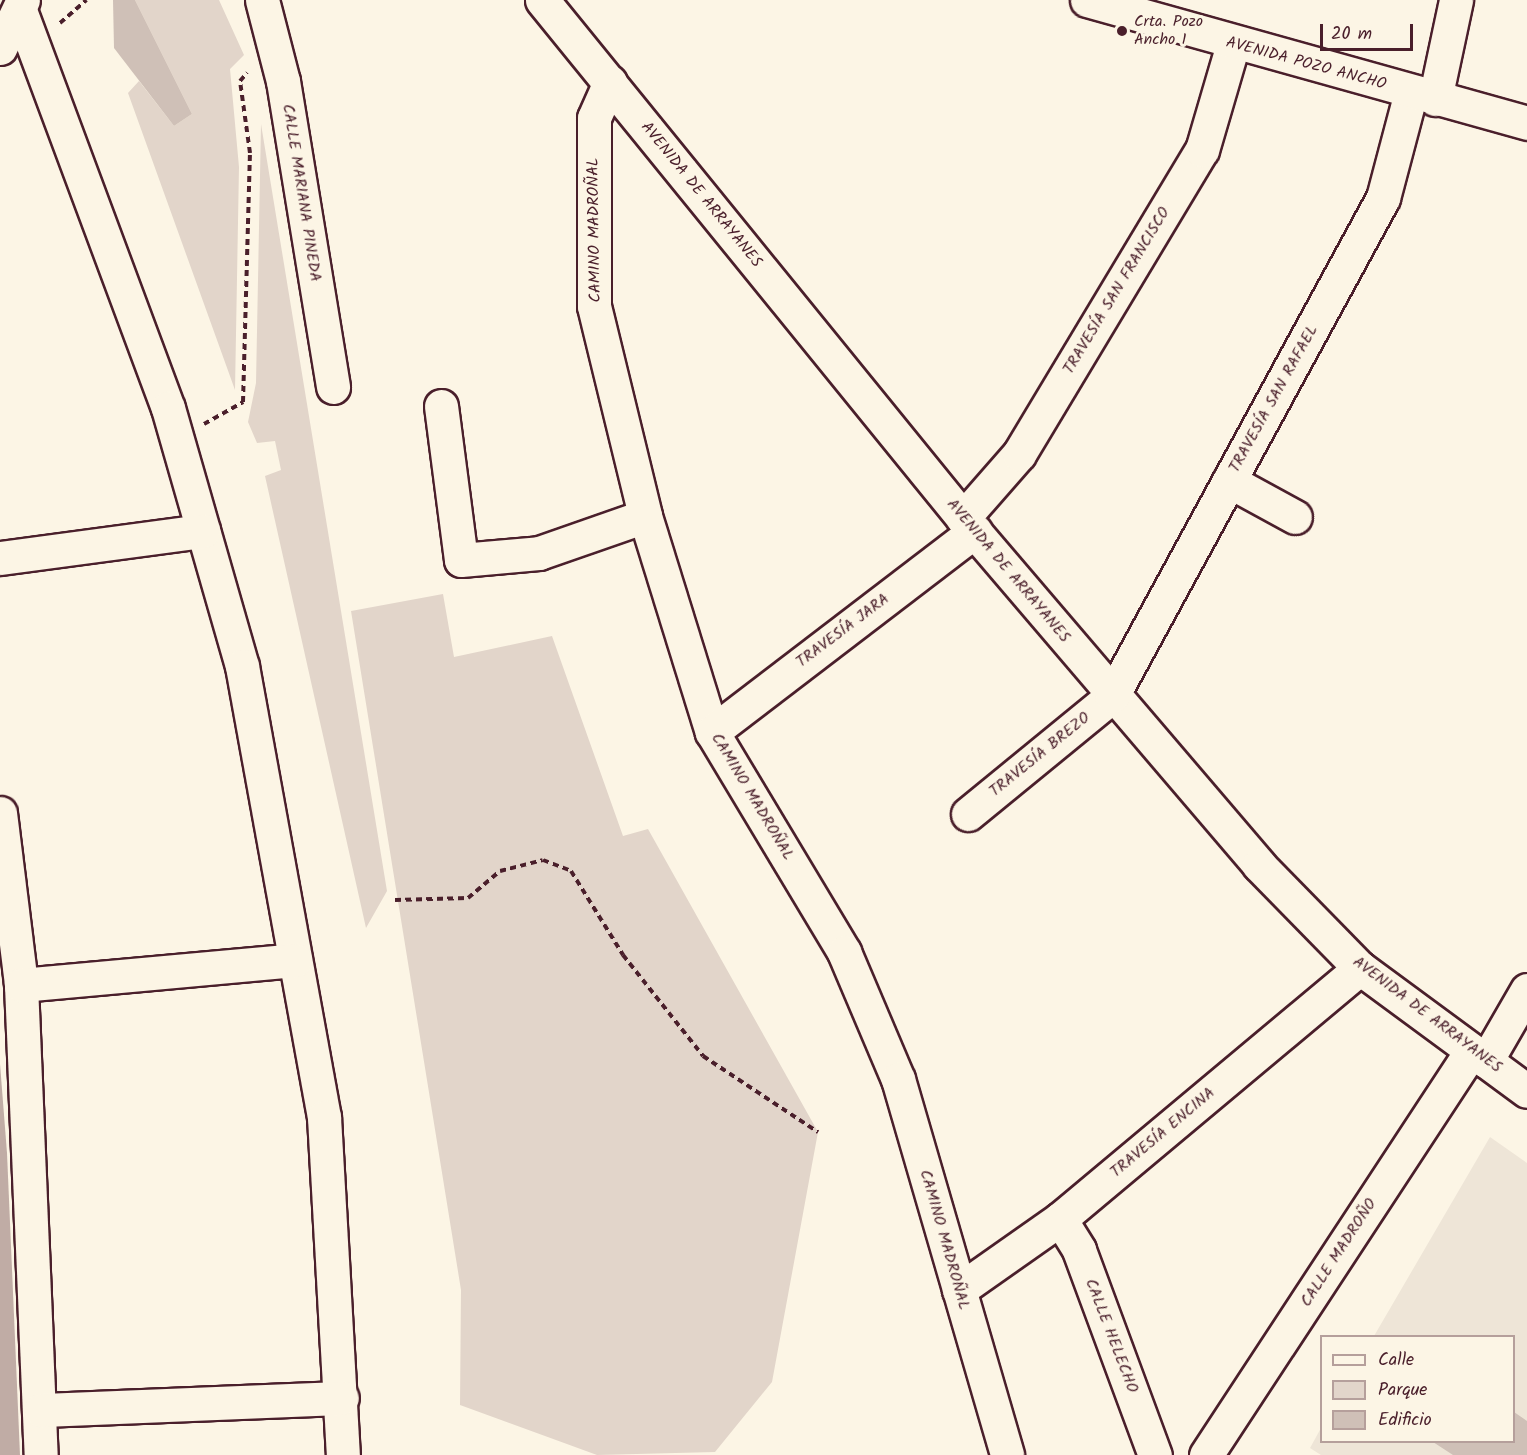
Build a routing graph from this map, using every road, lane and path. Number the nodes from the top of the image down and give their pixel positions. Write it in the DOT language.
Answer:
graph roads {
  1 [pos="262,0"];
  2 [pos="542,0"];
  3 [pos="1456,0"];
  4 [pos="1107,3"];
  5 [pos="22,6"];
  6 [pos="1233,44"];
  7 [pos="0,48"];
  8 [pos="275,50"];
  9 [pos="610,82"];
  10 [pos="1423,95"];
  11 [pos="1527,123"];
  12 [pos="333,387"];
  13 [pos="441,406"];
  14 [pos="177,439"];
  15 [pos="1229,481"];
  16 [pos="645,516"];
  17 [pos="1295,517"];
  18 [pos="969,525"];
  19 [pos="203,531"];
  20 [pos="0,558"];
  21 [pos="1112,696"];
  22 [pos="712,732"];
  23 [pos="0,813"];
  24 [pos="968,813"];
  25 [pos="395,900"];
  26 [pos="296,960"];
  27 [pos="1360,968"];
  28 [pos="21,985"];
  29 [pos="1527,990"];
  30 [pos="1479,1056"];
  31 [pos="1527,1091"];
  32 [pos="818,1132"];
  33 [pos="1060,1219"];
  34 [pos="959,1290"];
  35 [pos="342,1398"];
  36 [pos="41,1410"];
  37 [pos="41,1455"];
  38 [pos="343,1455"];
  39 [pos="1007,1455"];
  40 [pos="1155,1455"];
  41 [pos="1206,1455"];
  1 -- 8 [label="street, CALLE MARIANA PINEDA"];
  2 -- 9 [label="street, AVENIDA DE ARRAYANES"];
  3 -- 10 [label="street, TRAVESÍA SAN RAFAEL"];
  4 -- 6 [label="street, AVENIDA POZO ANCHO"];
  5 -- 7 [label="street"];
  5 -- 14 [label="street"];
  6 -- 10 [label="street, AVENIDA POZO ANCHO"];
  6 -- 18 [label="street, TRAVESÍA SAN FRANCISCO"];
  8 -- 12 [label="street, CALLE MARIANA PINEDA"];
  8 -- 14 [label="path"];
  9 -- 16 [label="street, CAMINO MADROÑAL"];
  9 -- 18 [label="street, AVENIDA DE ARRAYANES"];
  10 -- 11 [label="street, AVENIDA POZO ANCHO"];
  10 -- 15 [label="street, TRAVESÍA SAN RAFAEL"];
  13 -- 16 [label="street"];
  14 -- 19 [label="street"];
  15 -- 17 [label="street"];
  15 -- 21 [label="street, TRAVESÍA SAN RAFAEL"];
  16 -- 22 [label="street, CAMINO MADROÑAL"];
  18 -- 21 [label="street, AVENIDA DE ARRAYANES"];
  18 -- 22 [label="street, TRAVESÍA JARA"];
  19 -- 20 [label="street"];
  19 -- 26 [label="street"];
  21 -- 24 [label="street, TRAVESÍA BREZO"];
  21 -- 27 [label="street, AVENIDA DE ARRAYANES"];
  22 -- 34 [label="street, CAMINO MADROÑAL"];
  23 -- 28 [label="street"];
  25 -- 32 [label="path"];
  26 -- 28 [label="street"];
  26 -- 35 [label="street"];
  27 -- 30 [label="street, AVENIDA DE ARRAYANES"];
  27 -- 33 [label="street, TRAVESÍA ENCINA"];
  28 -- 36 [label="street"];
  29 -- 30 [label="street, CALLE MADROÑO"];
  30 -- 31 [label="street, AVENIDA DE ARRAYANES"];
  30 -- 41 [label="street, CALLE MADROÑO"];
  33 -- 34 [label="street, TRAVESÍA ENCINA"];
  33 -- 40 [label="street, CALLE HELECHO"];
  34 -- 39 [label="street, CAMINO MADROÑAL"];
  35 -- 36 [label="street"];
  35 -- 38 [label="street"];
  36 -- 37 [label="street"];
}
